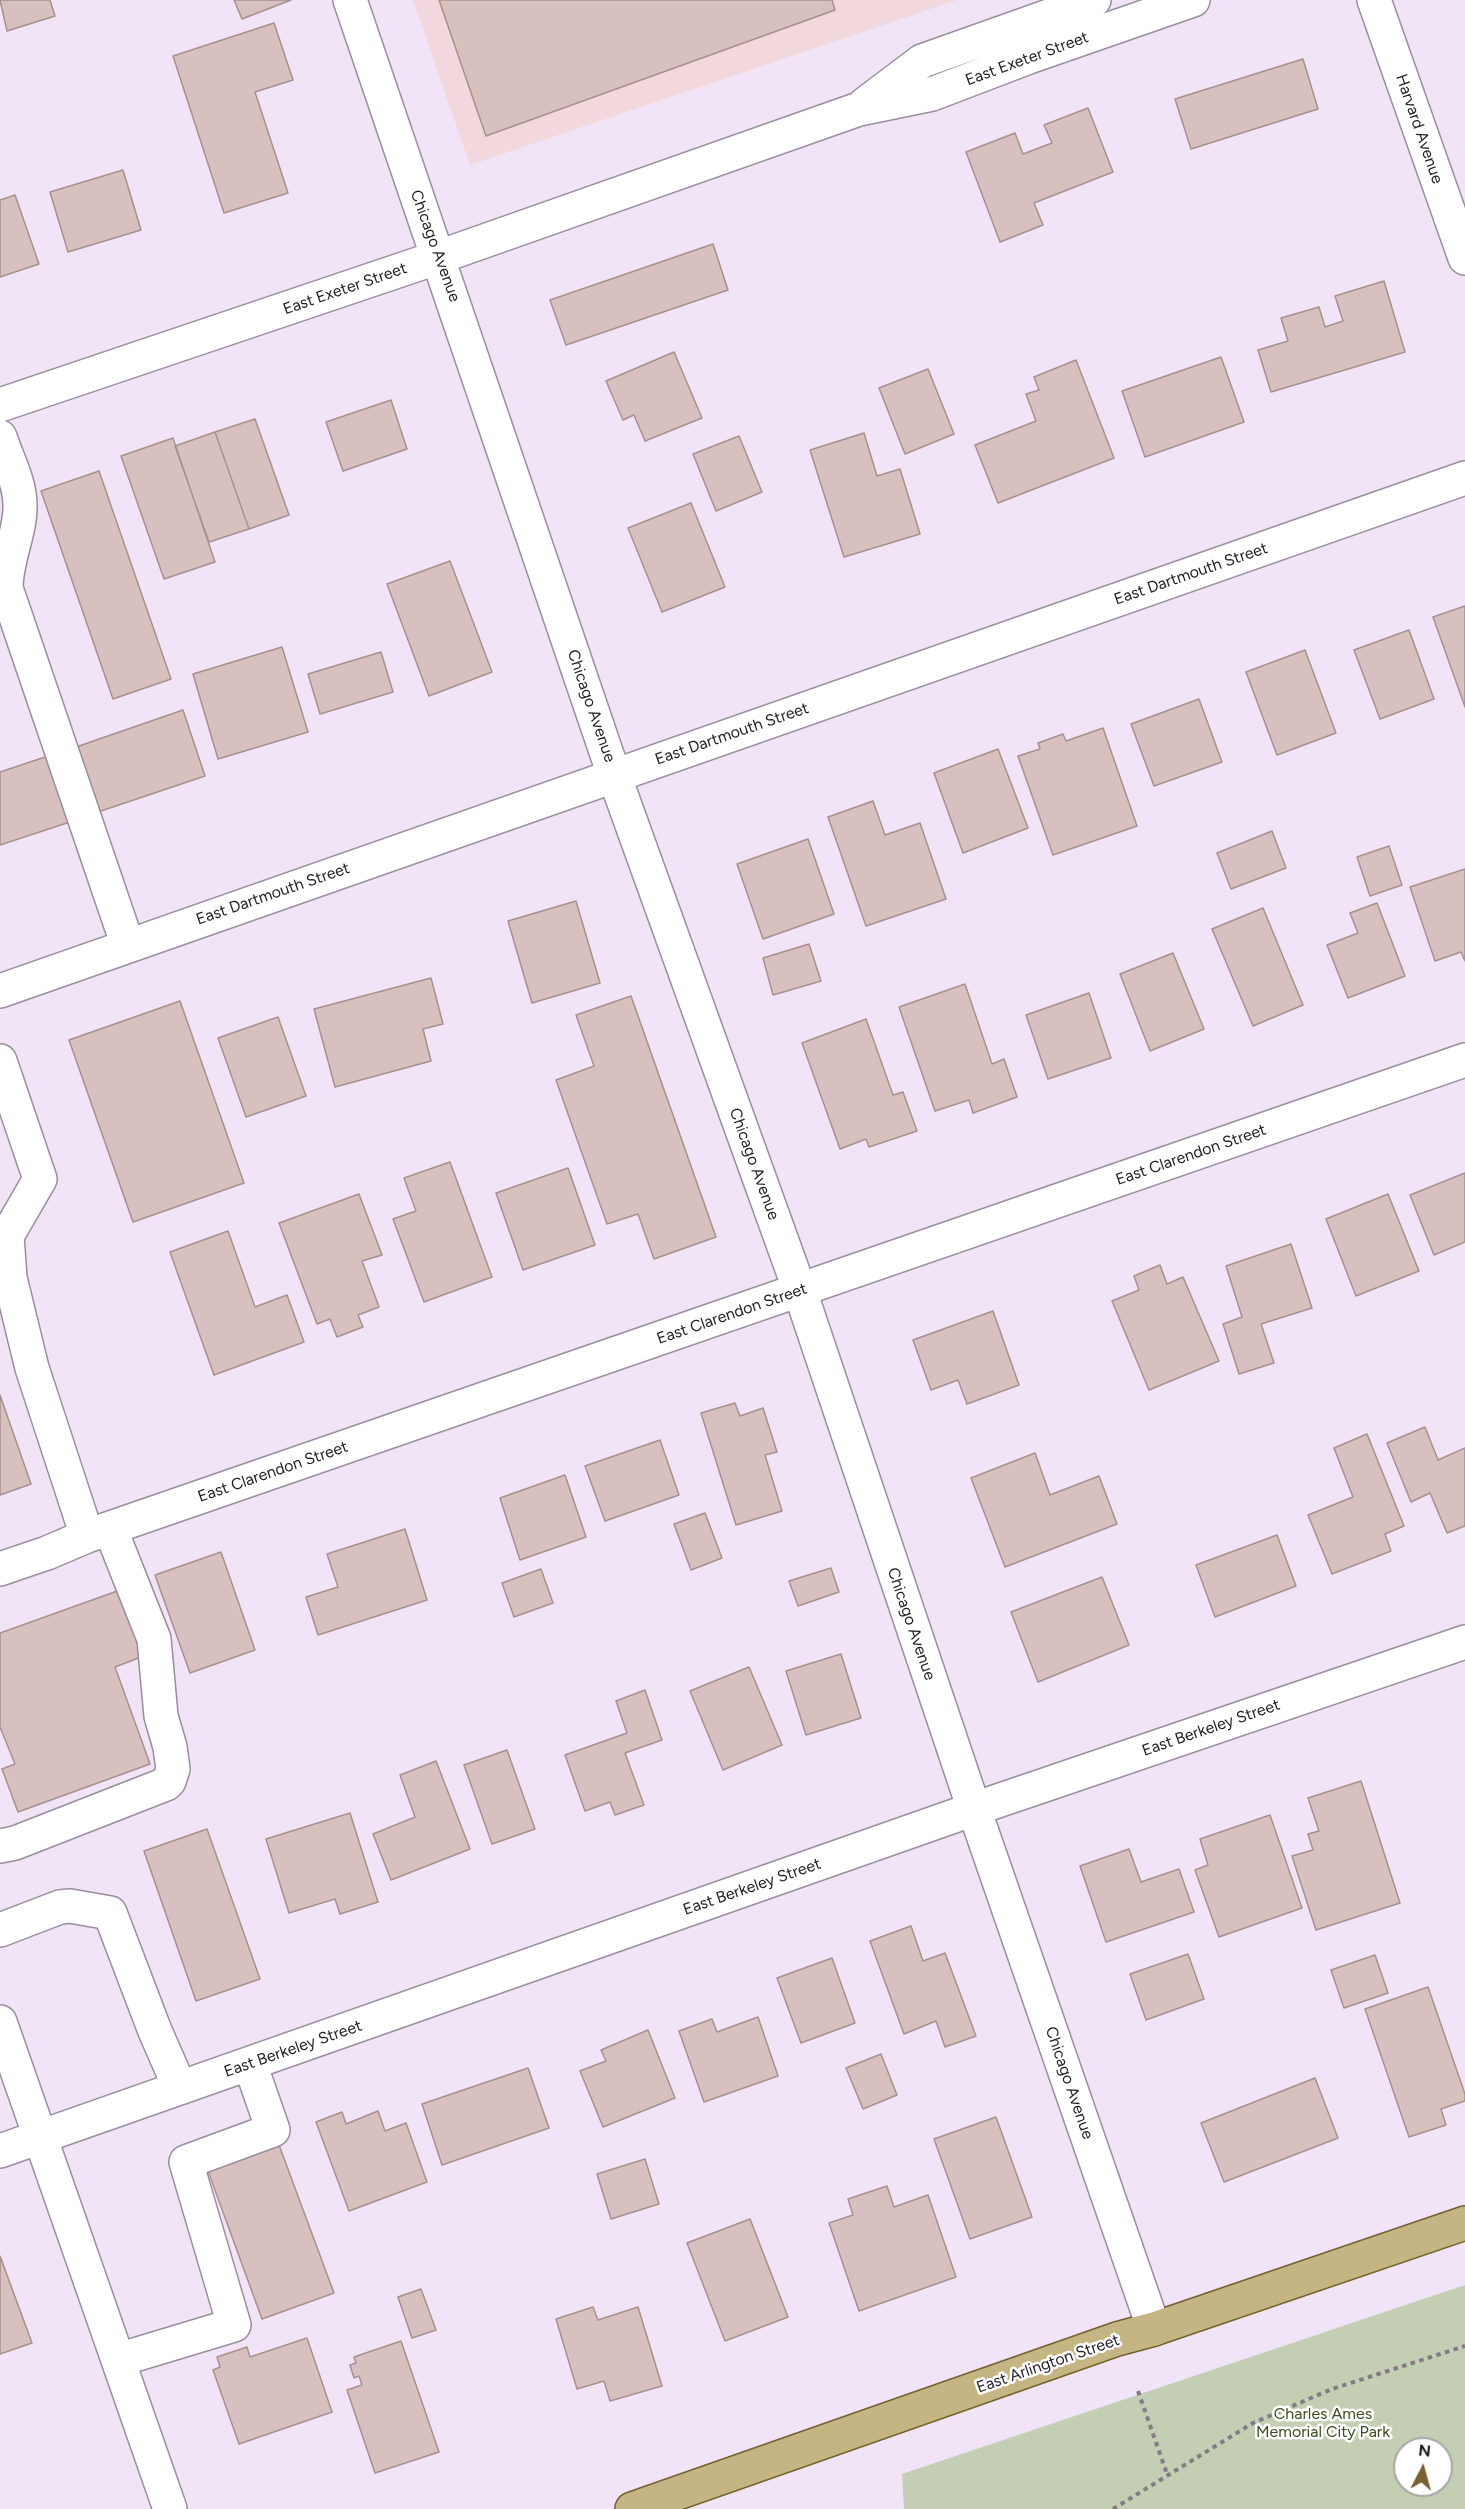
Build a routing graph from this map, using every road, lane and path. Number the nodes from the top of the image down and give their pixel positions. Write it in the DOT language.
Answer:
graph roads {
  1 [pos="350,0"];
  2 [pos="1094,0"];
  3 [pos="1193,0"];
  4 [pos="1374,0"];
  5 [pos="859,109"];
  6 [pos="439,257"];
  7 [pos="1465,258"];
  8 [pos="0,405"];
  9 [pos="0,437"];
  10 [pos="1465,478"];
  11 [pos="614,775"];
  12 [pos="128,946"];
  13 [pos="0,992"];
  14 [pos="1465,1060"];
  15 [pos="0,1061"];
  16 [pos="800,1291"];
  17 [pos="99,1532"];
  18 [pos="0,1569"];
  19 [pos="1465,1642"];
  20 [pos="974,1809"];
  21 [pos="0,1846"];
  22 [pos="0,1930"];
  23 [pos="0,2022"];
  24 [pos="250,2064"];
  25 [pos="180,2088"];
  26 [pos="40,2137"];
  27 [pos="0,2151"];
  28 [pos="1465,2223"];
  29 [pos="1154,2329"];
  30 [pos="1465,2346"];
  31 [pos="118,2360"];
  32 [pos="1138,2391"];
  33 [pos="1167,2474"];
  34 [pos="170,2509"];
  35 [pos="633,2509"];
  36 [pos="1113,2509"];
  1 -- 6 [label="street, Chicago Avenue"];
  2 -- 5 [label="street, East Exeter Street"];
  3 -- 5 [label="street, East Exeter Street"];
  4 -- 7 [label="street, Harvard Avenue"];
  5 -- 6 [label="street, East Exeter Street"];
  6 -- 8 [label="street, East Exeter Street"];
  6 -- 11 [label="street, Chicago Avenue"];
  9 -- 12 [label="street"];
  10 -- 11 [label="street, East Dartmouth Street"];
  11 -- 12 [label="street, East Dartmouth Street"];
  11 -- 16 [label="street, Chicago Avenue"];
  12 -- 13 [label="street, East Dartmouth Street"];
  14 -- 16 [label="street, East Clarendon Street"];
  15 -- 17 [label="street"];
  16 -- 17 [label="street, East Clarendon Street"];
  16 -- 20 [label="street, Chicago Avenue"];
  17 -- 18 [label="street, East Clarendon Street"];
  17 -- 21 [label="street"];
  19 -- 20 [label="street, East Berkeley Street"];
  20 -- 24 [label="street, East Berkeley Street"];
  20 -- 29 [label="street, Chicago Avenue"];
  22 -- 25 [label="street"];
  23 -- 26 [label="street"];
  24 -- 25 [label="street, East Berkeley Street"];
  24 -- 31 [label="street"];
  25 -- 26 [label="street, East Berkeley Street"];
  26 -- 27 [label="street, East Berkeley Street"];
  26 -- 31 [label="street"];
  28 -- 29 [label="main road, East Arlington Street"];
  29 -- 35 [label="main road, East Arlington Street"];
  30 -- 33 [label="path"];
  31 -- 34 [label="street"];
  32 -- 33 [label="path"];
  33 -- 36 [label="path"];
}
